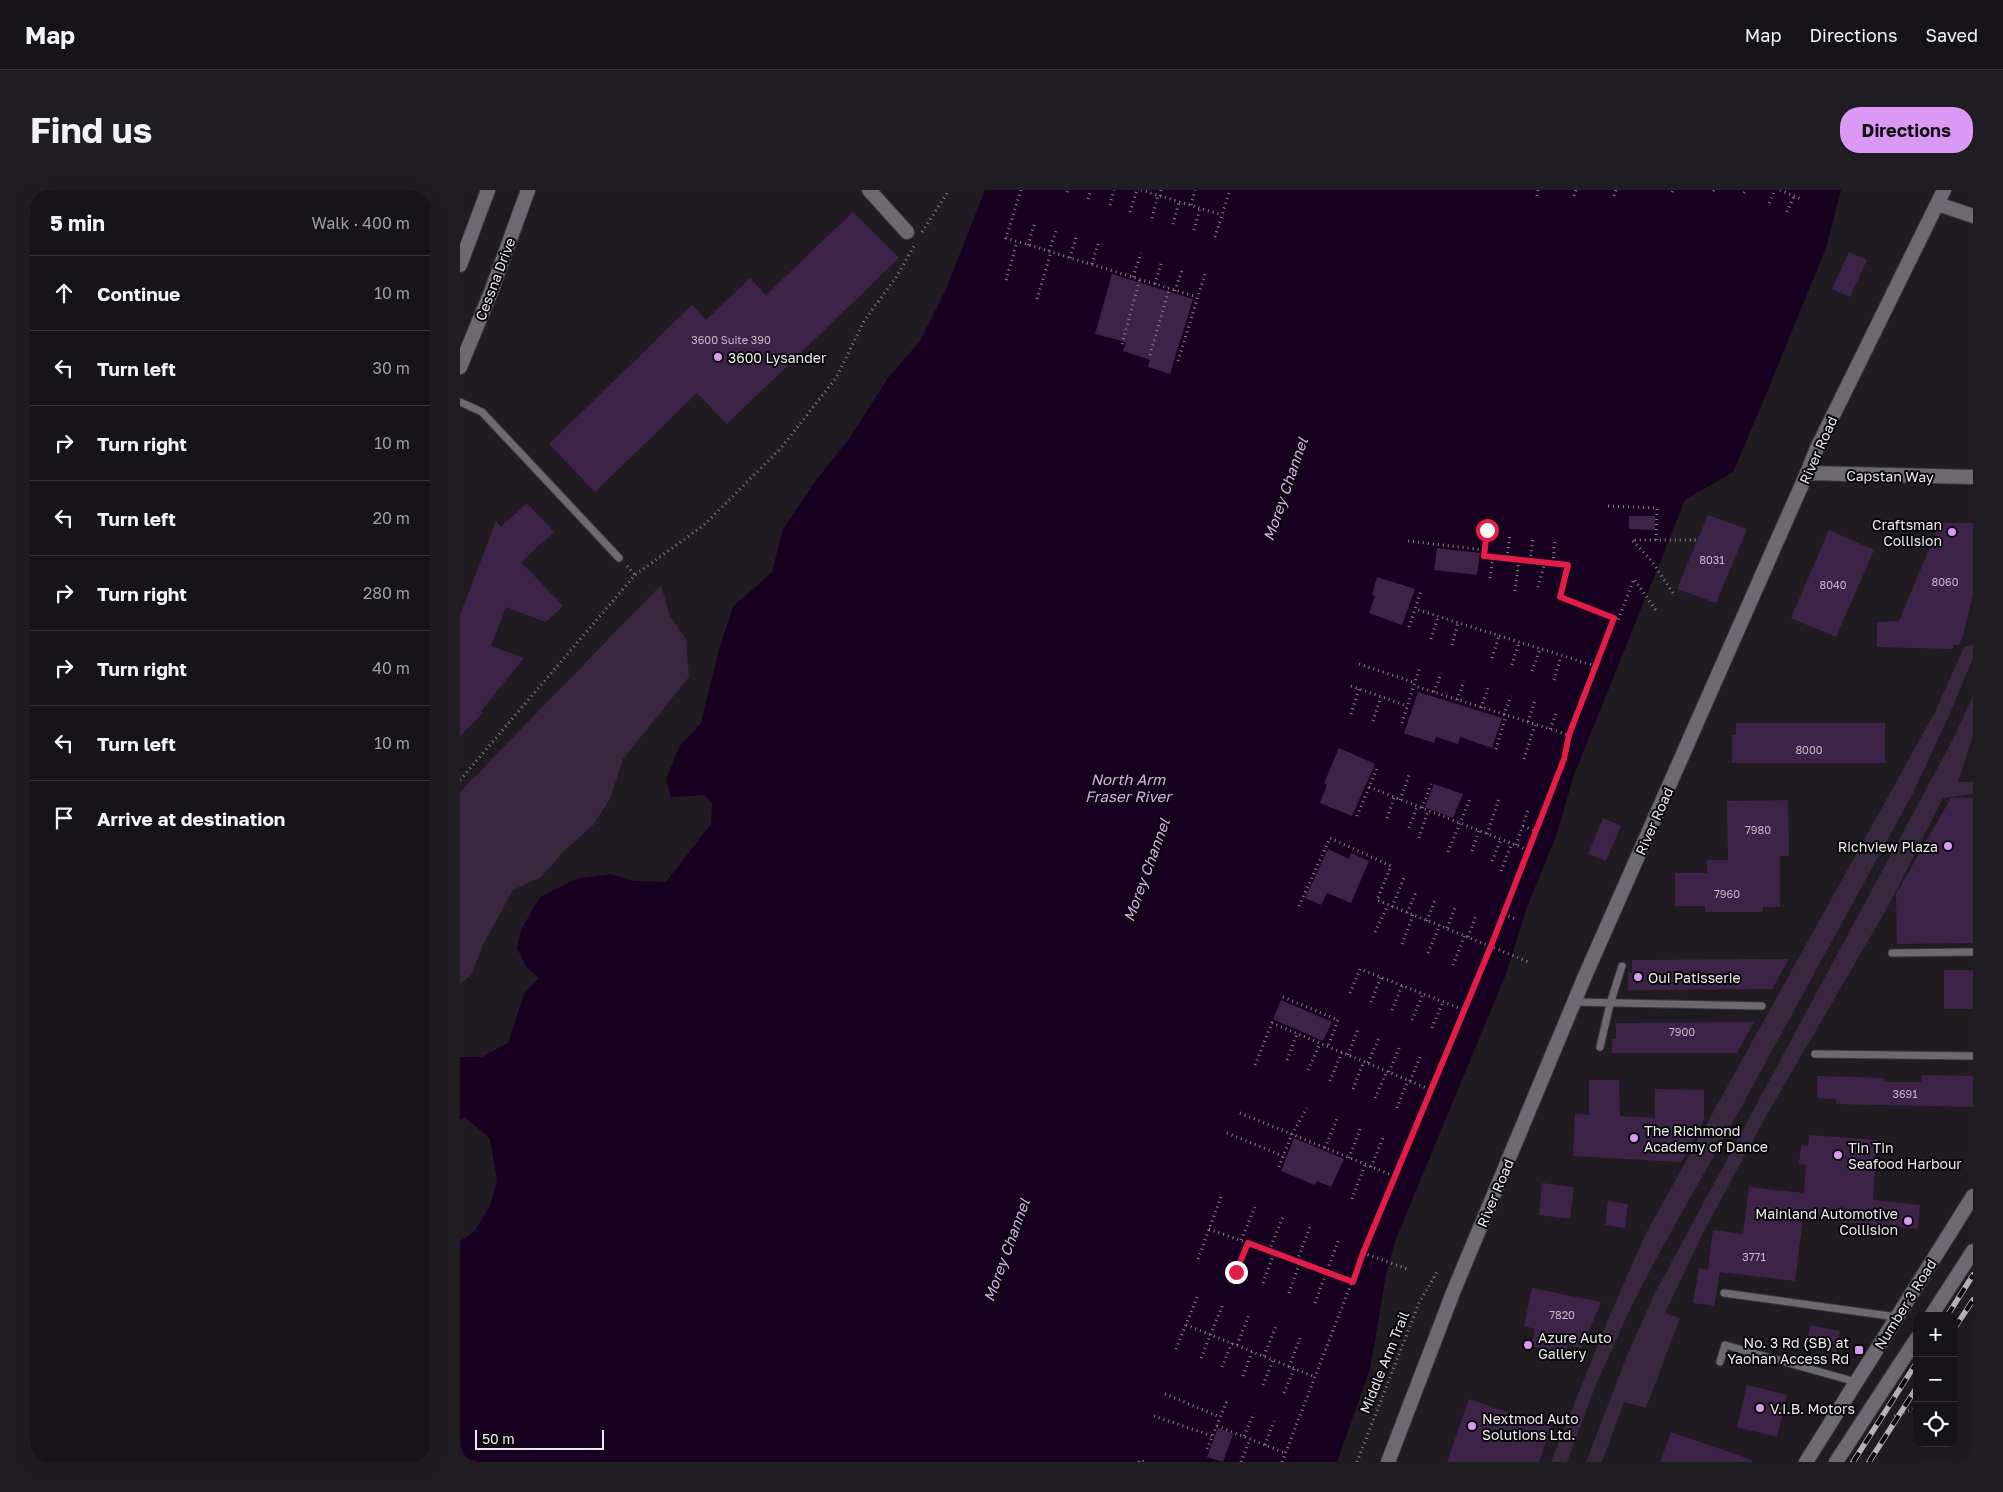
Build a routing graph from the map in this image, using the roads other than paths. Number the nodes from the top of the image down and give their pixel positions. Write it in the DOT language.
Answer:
graph roads {
  1 [pos="488,190"];
  2 [pos="528,190"];
  3 [pos="869,190"];
  4 [pos="1944,190"];
  5 [pos="1938,204"];
  6 [pos="1973,216"];
  7 [pos="907,232"];
  8 [pos="460,265"];
  9 [pos="460,367"];
  10 [pos="460,402"];
  11 [pos="1807,473"];
  12 [pos="1973,477"];
  13 [pos="619,558"];
  14 [pos="1973,952"];
  15 [pos="1892,953"];
  16 [pos="1622,966"];
  17 [pos="1574,1002"];
  18 [pos="1610,1004"];
  19 [pos="1762,1006"];
  20 [pos="1600,1046"];
  21 [pos="1815,1054"];
  22 [pos="1973,1056"];
  23 [pos="1973,1196"];
  24 [pos="1973,1251"];
  25 [pos="1724,1293"];
  26 [pos="1934,1312"];
  27 [pos="1897,1317"];
  28 [pos="1913,1344"];
  29 [pos="1720,1362"];
  30 [pos="1856,1382"];
  31 [pos="1388,1462"];
  32 [pos="1806,1462"];
  33 [pos="1836,1462"];
  1 -- 8 [label="street"];
  2 -- 9 [label="street, Cessna Drive"];
  3 -- 7 [label="street"];
  4 -- 5 [label="street, River Road"];
  5 -- 6 [label="street"];
  5 -- 11 [label="street, River Road"];
  10 -- 13 [label="lane"];
  11 -- 12 [label="street, Capstan Way"];
  11 -- 17 [label="street, River Road"];
  14 -- 15 [label="lane"];
  16 -- 18 [label="lane"];
  17 -- 18 [label="lane"];
  17 -- 31 [label="street, River Road"];
  18 -- 19 [label="lane"];
  18 -- 20 [label="lane"];
  21 -- 22 [label="lane"];
  23 -- 27 [label="street, Number 3 Road"];
  24 -- 26 [label="street, Number 3 Road"];
  25 -- 27 [label="lane"];
  27 -- 30 [label="street, Number 3 Road"];
  28 -- 33 [label="street, Number 3 Road"];
  29 -- 30 [label="lane"];
  30 -- 32 [label="street, Number 3 Road"];
}
